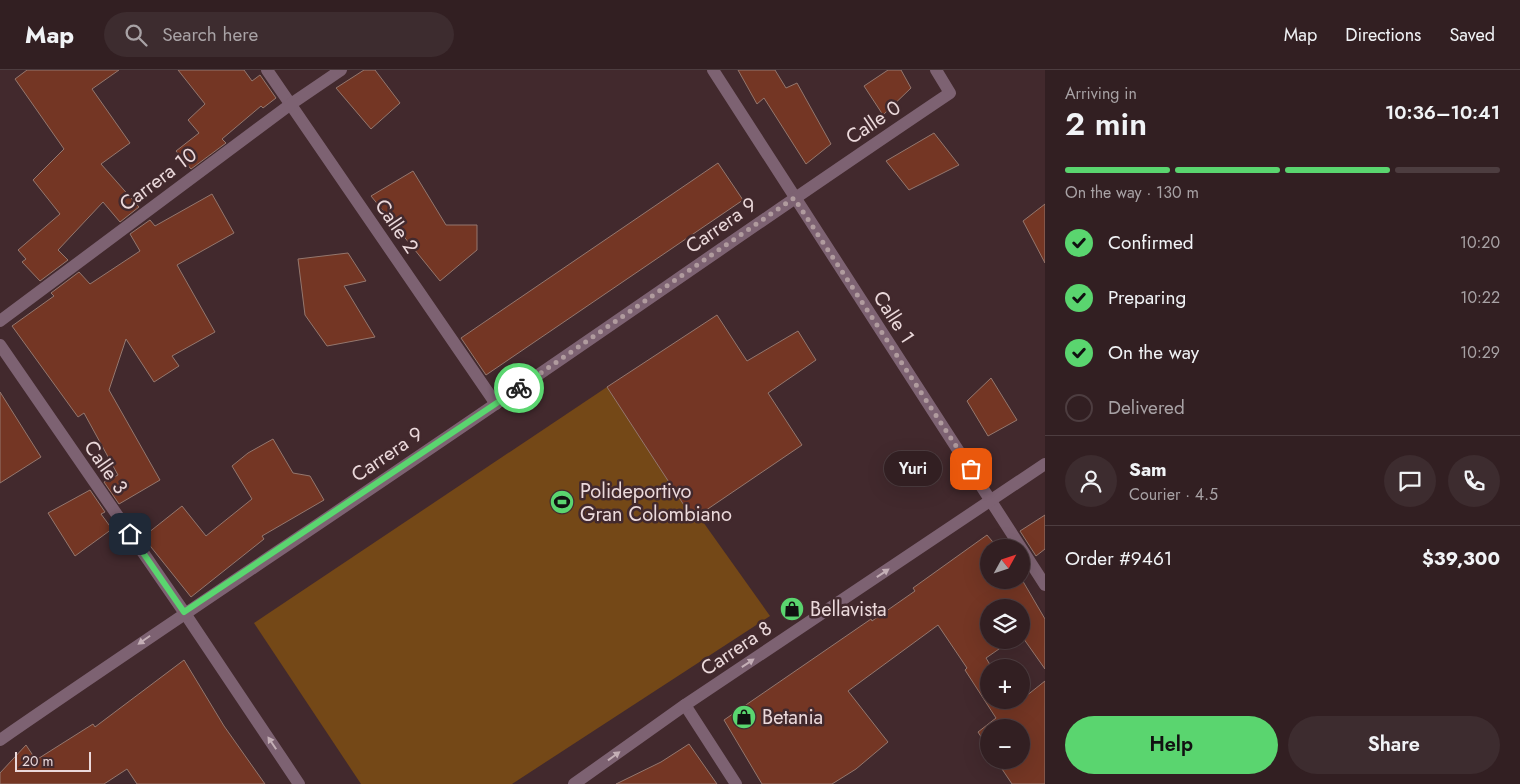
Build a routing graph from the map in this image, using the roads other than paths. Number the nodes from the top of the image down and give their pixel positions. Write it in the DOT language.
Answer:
graph roads {
  1 [pos="267,70"];
  2 [pos="341,70"];
  3 [pos="713,70"];
  4 [pos="936,70"];
  5 [pos="291,104"];
  6 [pos="794,198"];
  7 [pos="0,321"];
  8 [pos="0,345"];
  9 [pos="496,404"];
  10 [pos="1045,464"];
  11 [pos="992,501"];
  12 [pos="1045,585"];
  13 [pos="184,612"];
  14 [pos="685,705"];
  15 [pos="0,740"];
  16 [pos="298,784"];
  17 [pos="574,784"];
  18 [pos="736,784"];
  1 -- 5 [label="street, Calle 2"];
  2 -- 5 [label="street, Carrera 10"];
  3 -- 6 [label="street, Calle 1"];
  4 -- 6 [label="street, Calle 0"];
  5 -- 7 [label="street, Carrera 10"];
  5 -- 9 [label="street, Calle 2"];
  6 -- 9 [label="street, Carrera 9"];
  6 -- 11 [label="street, Calle 1"];
  8 -- 13 [label="street, Calle 3"];
  9 -- 13 [label="street, Carrera 9"];
  10 -- 11 [label="street, Carrera 8"];
  11 -- 12 [label="street, Calle 1"];
  14 -- 11 [label="street, Carrera 8, one-way"];
  13 -- 15 [label="street, Carrera 9, one-way"];
  16 -- 13 [label="street, Calle 3, one-way"];
  17 -- 14 [label="street, Carrera 8, one-way"];
  14 -- 18 [label="street"];
}
